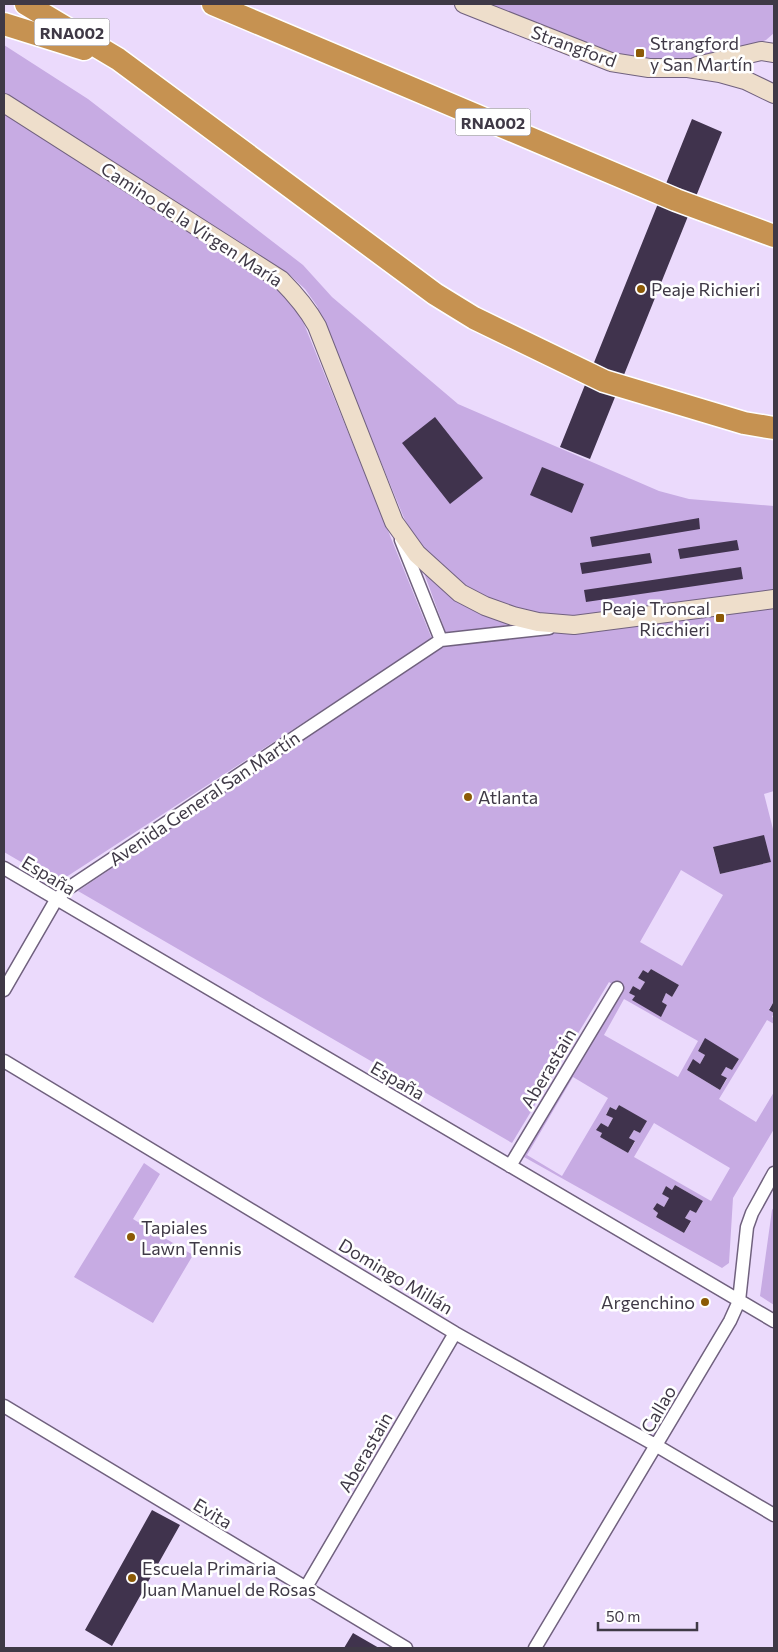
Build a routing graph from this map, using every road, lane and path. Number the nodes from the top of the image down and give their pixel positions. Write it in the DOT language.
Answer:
graph roads {
  1 [pos="26,4"];
  2 [pos="213,4"];
  3 [pos="464,4"];
  4 [pos="4,24"];
  5 [pos="770,49"];
  6 [pos="118,60"];
  7 [pos="688,68"];
  8 [pos="774,94"];
  9 [pos="4,103"];
  10 [pos="774,236"];
  11 [pos="774,428"];
  12 [pos="394,522"];
  13 [pos="774,599"];
  14 [pos="574,625"];
  15 [pos="441,640"];
  16 [pos="4,868"];
  17 [pos="56,900"];
  18 [pos="617,988"];
  19 [pos="4,990"];
  20 [pos="4,1061"];
  21 [pos="510,1166"];
  22 [pos="774,1173"];
  23 [pos="739,1301"];
  24 [pos="774,1321"];
  25 [pos="455,1332"];
  26 [pos="4,1406"];
  27 [pos="657,1446"];
  28 [pos="774,1515"];
  29 [pos="305,1589"];
  30 [pos="406,1648"];
  31 [pos="535,1648"];
  1 -- 6 [label="highway, RNA002"];
  2 -- 10 [label="highway, RNA002"];
  3 -- 7 [label="street, Strangford"];
  4 -- 6 [label="highway"];
  5 -- 7 [label="street, Strangford"];
  6 -- 11 [label="highway, RNA002"];
  7 -- 8 [label="street, Strangford"];
  9 -- 12 [label="street, Camino de la Virgen María"];
  12 -- 14 [label="street, Camino de la Virgen María"];
  12 -- 15 [label="street, Camino de la Virgen María"];
  13 -- 14 [label="street, Camino de la Virgen María"];
  14 -- 15 [label="street, Camino de la Virgen María"];
  15 -- 17 [label="street, Avenida General San Martín"];
  16 -- 17 [label="street, España"];
  17 -- 19 [label="street, Avenida General San Martín"];
  17 -- 21 [label="street, España"];
  18 -- 21 [label="street, Aberastain"];
  20 -- 25 [label="street, Domingo Millán"];
  21 -- 23 [label="street, España"];
  22 -- 23 [label="street, Callao"];
  23 -- 24 [label="street, España"];
  23 -- 27 [label="street, Callao"];
  25 -- 27 [label="street, Domingo Millán"];
  25 -- 29 [label="street, Aberastain"];
  26 -- 29 [label="street, Evita"];
  27 -- 28 [label="street, Domingo Millán"];
  27 -- 31 [label="street, Callao"];
  29 -- 30 [label="street, Evita"];
}
